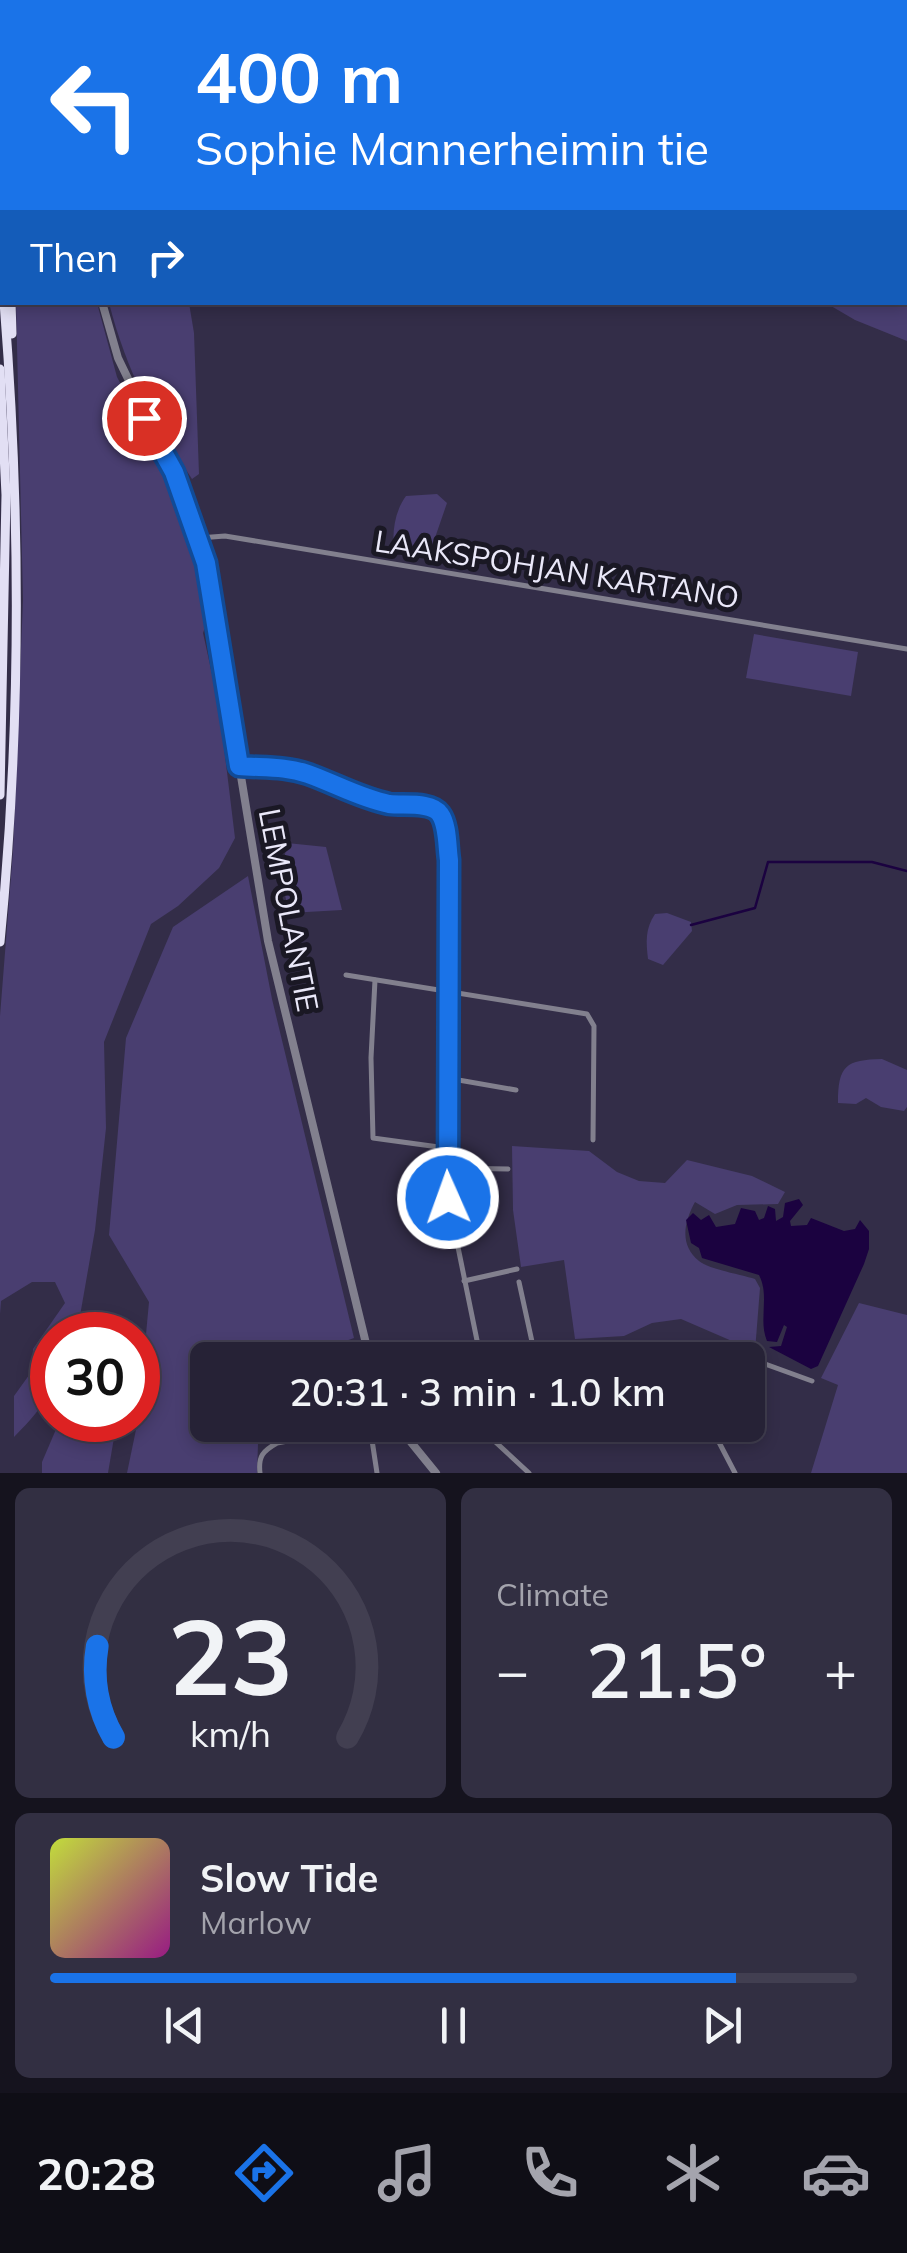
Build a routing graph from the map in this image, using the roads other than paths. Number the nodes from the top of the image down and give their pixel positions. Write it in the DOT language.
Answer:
graph roads {
  1 [pos="7,305"];
  2 [pos="103,305"];
  3 [pos="0,370"];
  4 [pos="198,538"];
  5 [pos="907,649"];
  6 [pos="239,766"];
  7 [pos="0,795"];
  8 [pos="0,942"];
  9 [pos="346,975"];
  10 [pos="375,980"];
  11 [pos="450,992"];
  12 [pos="447,1078"];
  13 [pos="516,1090"];
  14 [pos="593,1140"];
  15 [pos="446,1148"];
  16 [pos="446,1168"];
  17 [pos="508,1169"];
  18 [pos="517,1269"];
  19 [pos="464,1282"];
  20 [pos="519,1282"];
  21 [pos="366,1342"];
  22 [pos="477,1342"];
  23 [pos="532,1342"];
  24 [pos="765,1363"];
  25 [pos="812,1381"];
  26 [pos="282,1442"];
  27 [pos="373,1442"];
  28 [pos="411,1442"];
  29 [pos="495,1442"];
  30 [pos="719,1442"];
  31 [pos="260,1473"];
  32 [pos="376,1473"];
  33 [pos="436,1473"];
  34 [pos="529,1473"];
  35 [pos="736,1473"];
  1 -- 8 [label="highway"];
  2 -- 4 [label="street, LEMPOLANTIE"];
  3 -- 7 [label="highway"];
  4 -- 5 [label="street, LAAKSPOHJAN KARTANO"];
  4 -- 6 [label="street, LEMPOLANTIE"];
  6 -- 11 [label="street"];
  6 -- 21 [label="street, LEMPOLANTIE"];
  9 -- 10 [label="street"];
  10 -- 11 [label="street"];
  10 -- 15 [label="street"];
  11 -- 12 [label="street"];
  11 -- 14 [label="street"];
  12 -- 13 [label="street"];
  12 -- 15 [label="street"];
  15 -- 16 [label="street"];
  16 -- 17 [label="street"];
  16 -- 19 [label="street"];
  18 -- 19 [label="street"];
  19 -- 22 [label="street"];
  20 -- 23 [label="street"];
  24 -- 25 [label="street"];
  26 -- 31 [label="street"];
  27 -- 32 [label="street"];
  28 -- 33 [label="street"];
  29 -- 34 [label="street"];
  30 -- 35 [label="street"];
}
